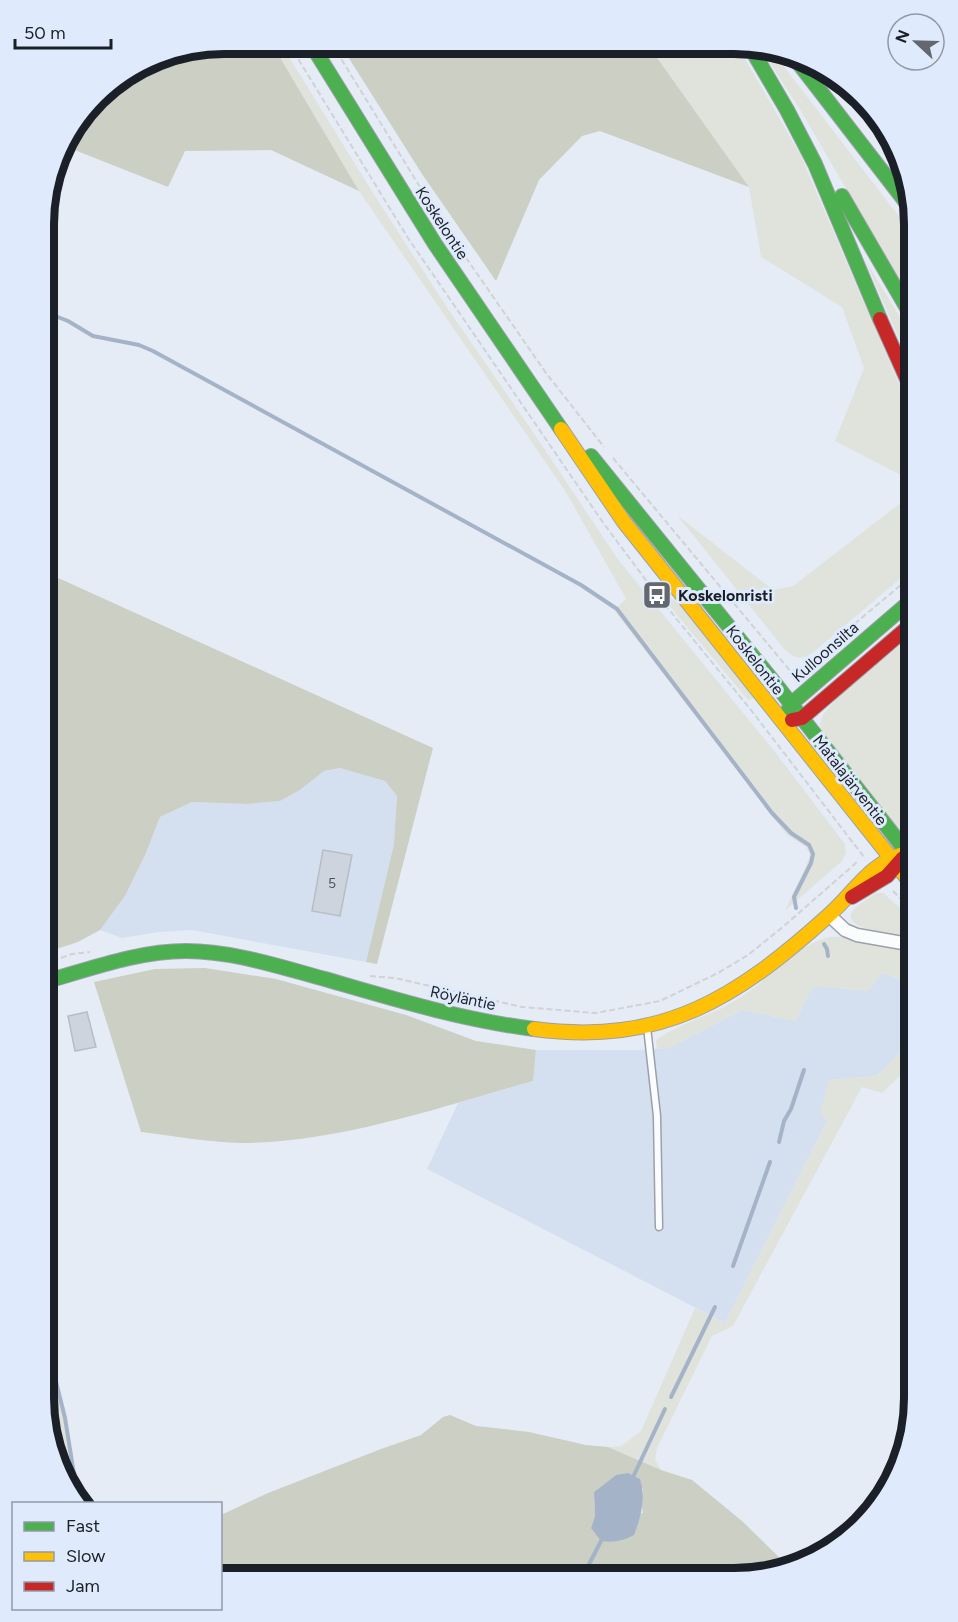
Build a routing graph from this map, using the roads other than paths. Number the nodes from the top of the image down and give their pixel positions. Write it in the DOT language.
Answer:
graph roads {
  1 [pos="317,54"];
  2 [pos="754,55"];
  3 [pos="803,69"];
  4 [pos="800,132"];
  5 [pos="902,197"];
  6 [pos="904,305"];
  7 [pos="904,373"];
  8 [pos="553,416"];
  9 [pos="904,607"];
  10 [pos="904,631"];
  11 [pos="791,704"];
  12 [pos="802,718"];
  13 [pos="783,722"];
  14 [pos="904,849"];
  15 [pos="904,859"];
  16 [pos="893,862"];
  17 [pos="904,875"];
  18 [pos="829,915"];
  19 [pos="904,943"];
  20 [pos="54,979"];
  21 [pos="647,1026"];
  22 [pos="659,1227"];
  1 -- 8 [label="main road, Koskelontie"];
  2 -- 4 [label="main road"];
  3 -- 5 [label="main road"];
  4 -- 6 [label="main road"];
  4 -- 7 [label="main road"];
  8 -- 11 [label="main road, Koskelontie"];
  8 -- 13 [label="main road, Koskelontie"];
  9 -- 11 [label="main road, Kulloonsilta"];
  10 -- 12 [label="main road"];
  11 -- 12 [label="main road, Matalajärventie"];
  11 -- 13 [label="main road, Kulloonsilta"];
  12 -- 13 [label="main road"];
  12 -- 14 [label="main road, Matalajärventie"];
  13 -- 16 [label="main road, Matalajärventie"];
  15 -- 16 [label="main road, Röyläntie"];
  16 -- 17 [label="main road, Matalajärventie"];
  16 -- 18 [label="main road, Röyläntie"];
  18 -- 19 [label="street"];
  18 -- 21 [label="main road, Röyläntie"];
  20 -- 21 [label="main road, Röyläntie"];
  21 -- 22 [label="lane"];
}
